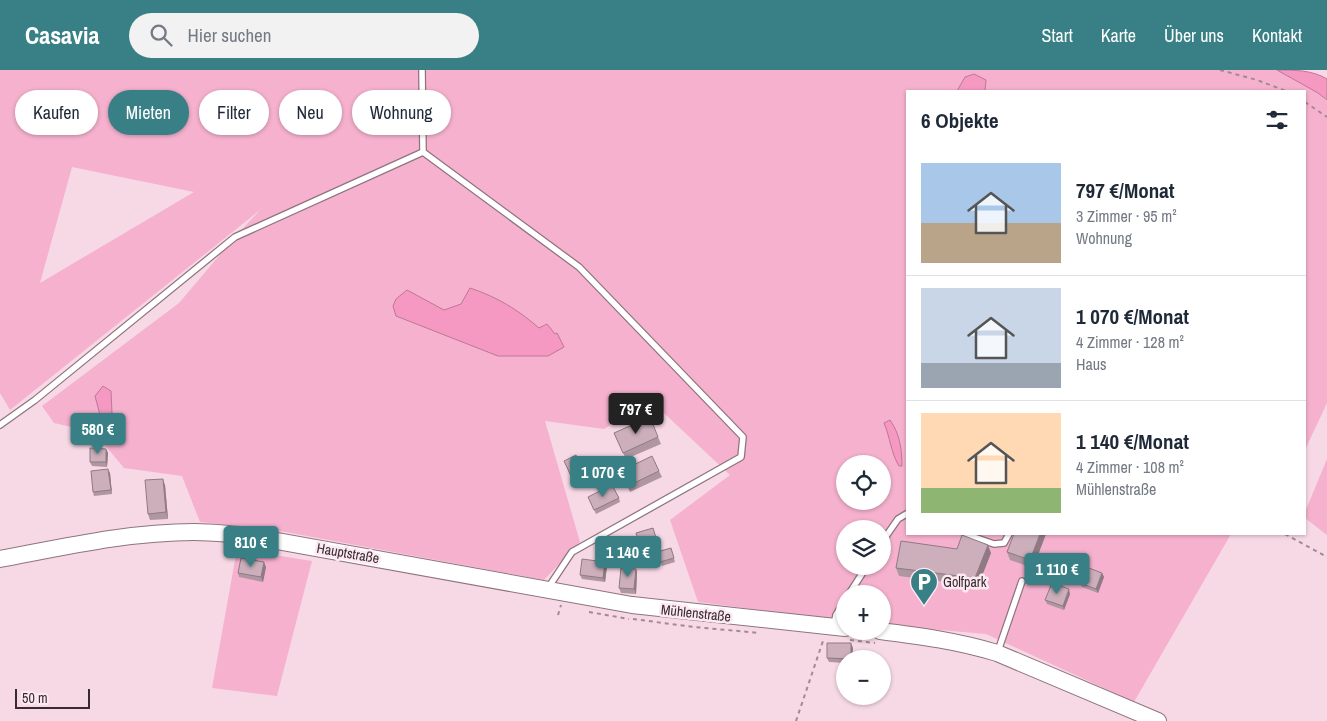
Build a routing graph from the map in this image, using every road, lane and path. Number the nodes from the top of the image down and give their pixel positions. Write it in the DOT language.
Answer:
graph roads {
  1 [pos="422,70"];
  2 [pos="1220,70"];
  3 [pos="1283,90"];
  4 [pos="1306,103"];
  5 [pos="1327,117"];
  6 [pos="423,152"];
  7 [pos="0,425"];
  8 [pos="906,514"];
  9 [pos="891,529"];
  10 [pos="968,535"];
  11 [pos="1008,535"];
  12 [pos="1287,535"];
  13 [pos="1327,557"];
  14 [pos="0,559"];
  15 [pos="1022,581"];
  16 [pos="547,590"];
  17 [pos="586,611"];
  18 [pos="836,615"];
  19 [pos="835,633"];
  20 [pos="766,634"];
  21 [pos="891,637"];
  22 [pos="997,652"];
  23 [pos="796,721"];
  24 [pos="1158,721"];
  1 -- 6 [label="lane"];
  2 -- 3 [label="path"];
  4 -- 5 [label="path"];
  6 -- 7 [label="lane"];
  6 -- 16 [label="lane"];
  8 -- 9 [label="lane"];
  10 -- 11 [label="lane"];
  12 -- 13 [label="path"];
  14 -- 16 [label="main road, Hauptstraße"];
  15 -- 22 [label="lane"];
  16 -- 19 [label="main road, Mühlenstraße"];
  17 -- 20 [label="path"];
  18 -- 19 [label="lane"];
  19 -- 23 [label="path"];
  21 -- 22 [label="main road"];
  22 -- 24 [label="main road"];
}
